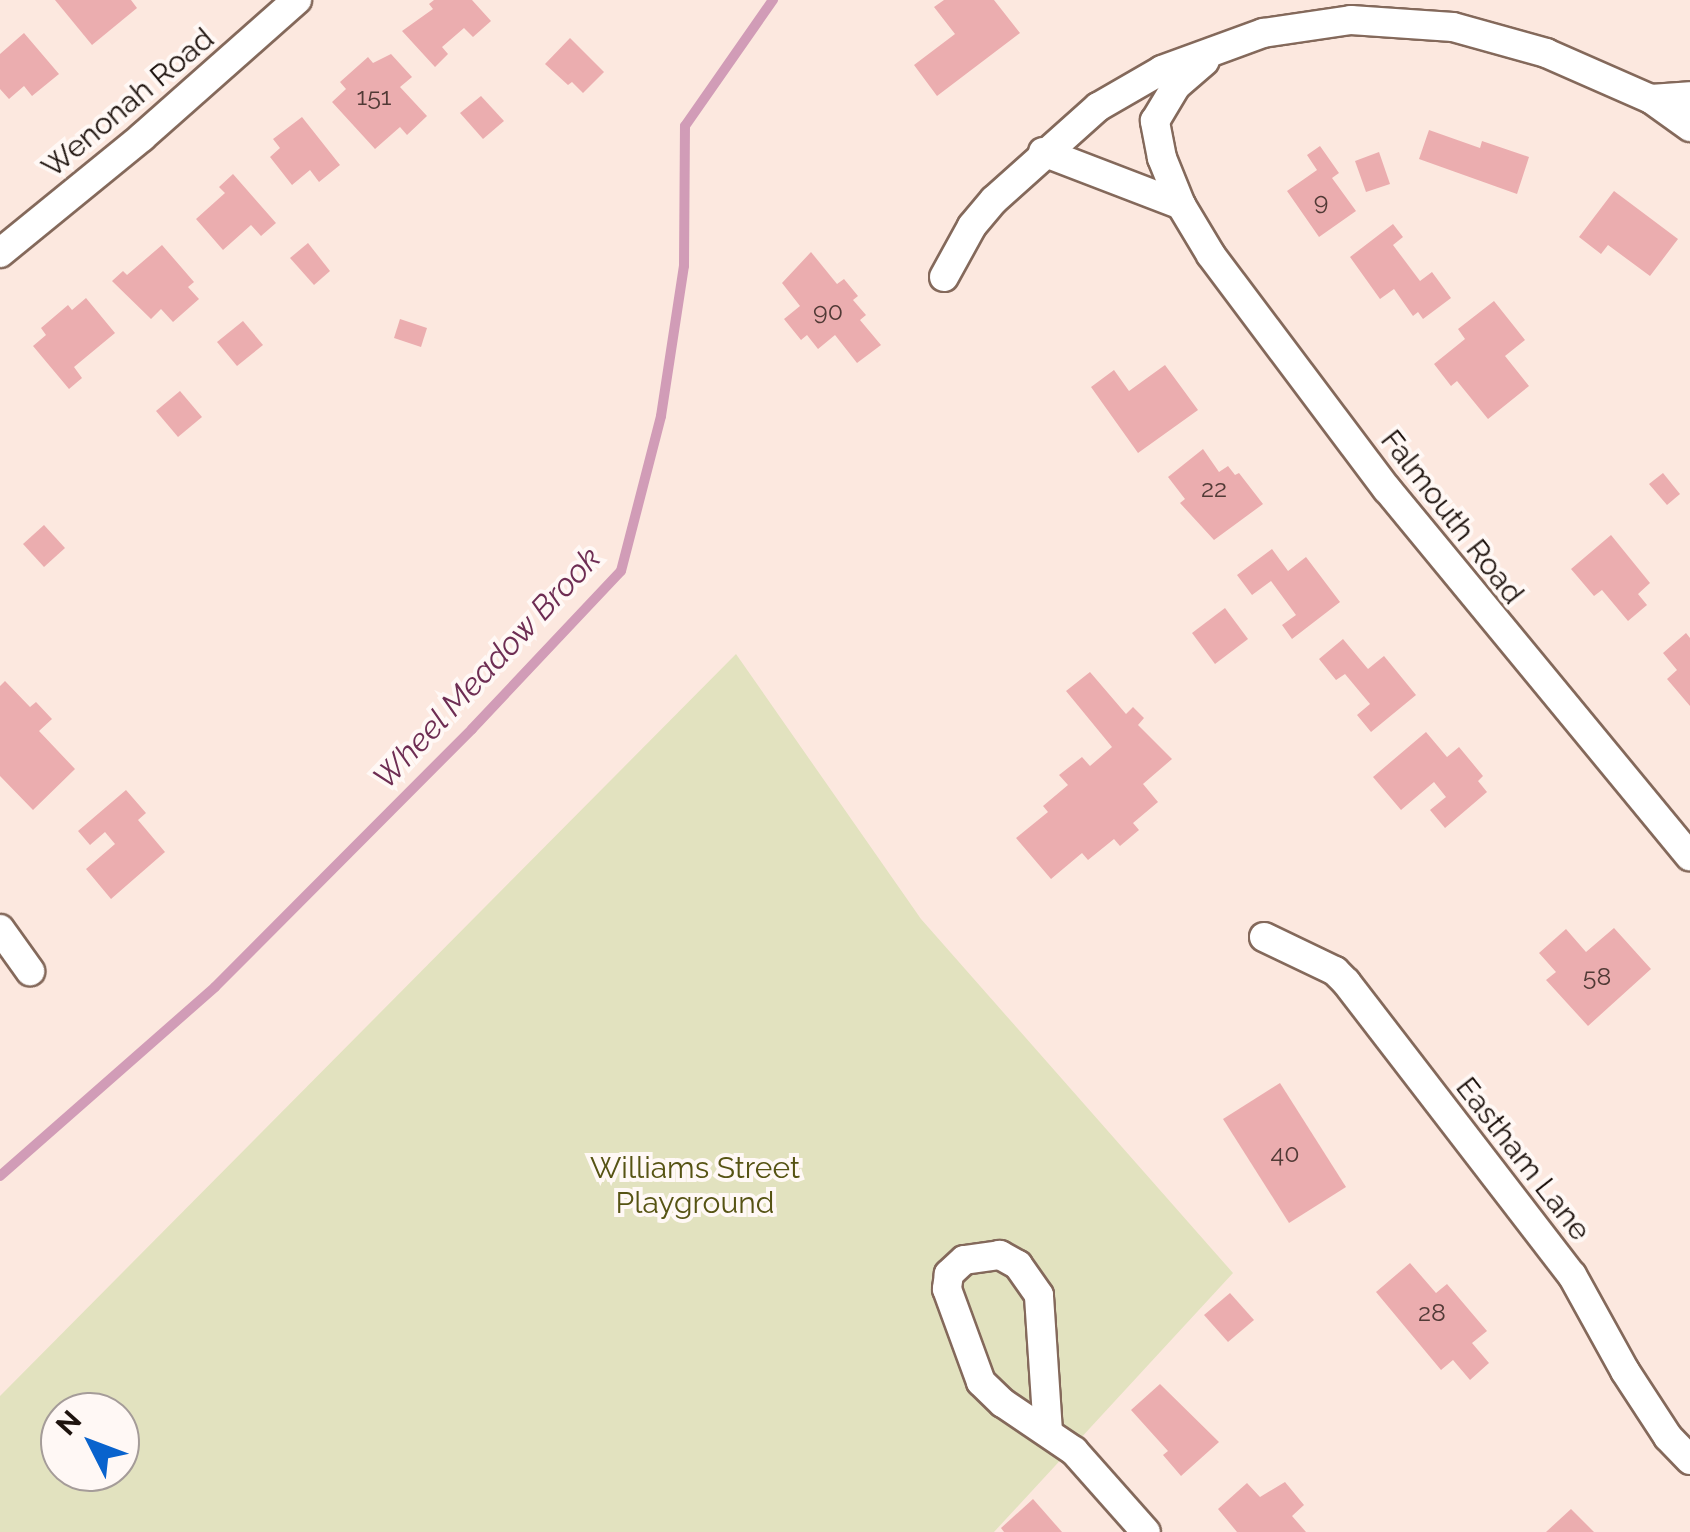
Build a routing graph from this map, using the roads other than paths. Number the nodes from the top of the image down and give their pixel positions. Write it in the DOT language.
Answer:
graph roads {
  1 [pos="297,0"];
  2 [pos="1234,44"];
  3 [pos="1690,96"];
  4 [pos="1651,99"];
  5 [pos="1690,128"];
  6 [pos="1042,152"];
  7 [pos="1181,205"];
  8 [pos="0,252"];
  9 [pos="944,277"];
  10 [pos="1690,856"];
  11 [pos="0,928"];
  12 [pos="1264,937"];
  13 [pos="30,972"];
  14 [pos="1048,1432"];
  15 [pos="1690,1460"];
  16 [pos="1146,1532"];
  1 -- 8 [label="street, Wenonah Road"];
  2 -- 4 [label="street"];
  2 -- 6 [label="street"];
  2 -- 7 [label="street, Falmouth Road"];
  3 -- 4 [label="street"];
  4 -- 5 [label="street"];
  6 -- 7 [label="street"];
  6 -- 9 [label="street"];
  7 -- 10 [label="street, Falmouth Road"];
  11 -- 13 [label="street"];
  12 -- 15 [label="street, Eastham Lane"];
  14 -- 14 [label="street"];
  14 -- 16 [label="street"];
}
